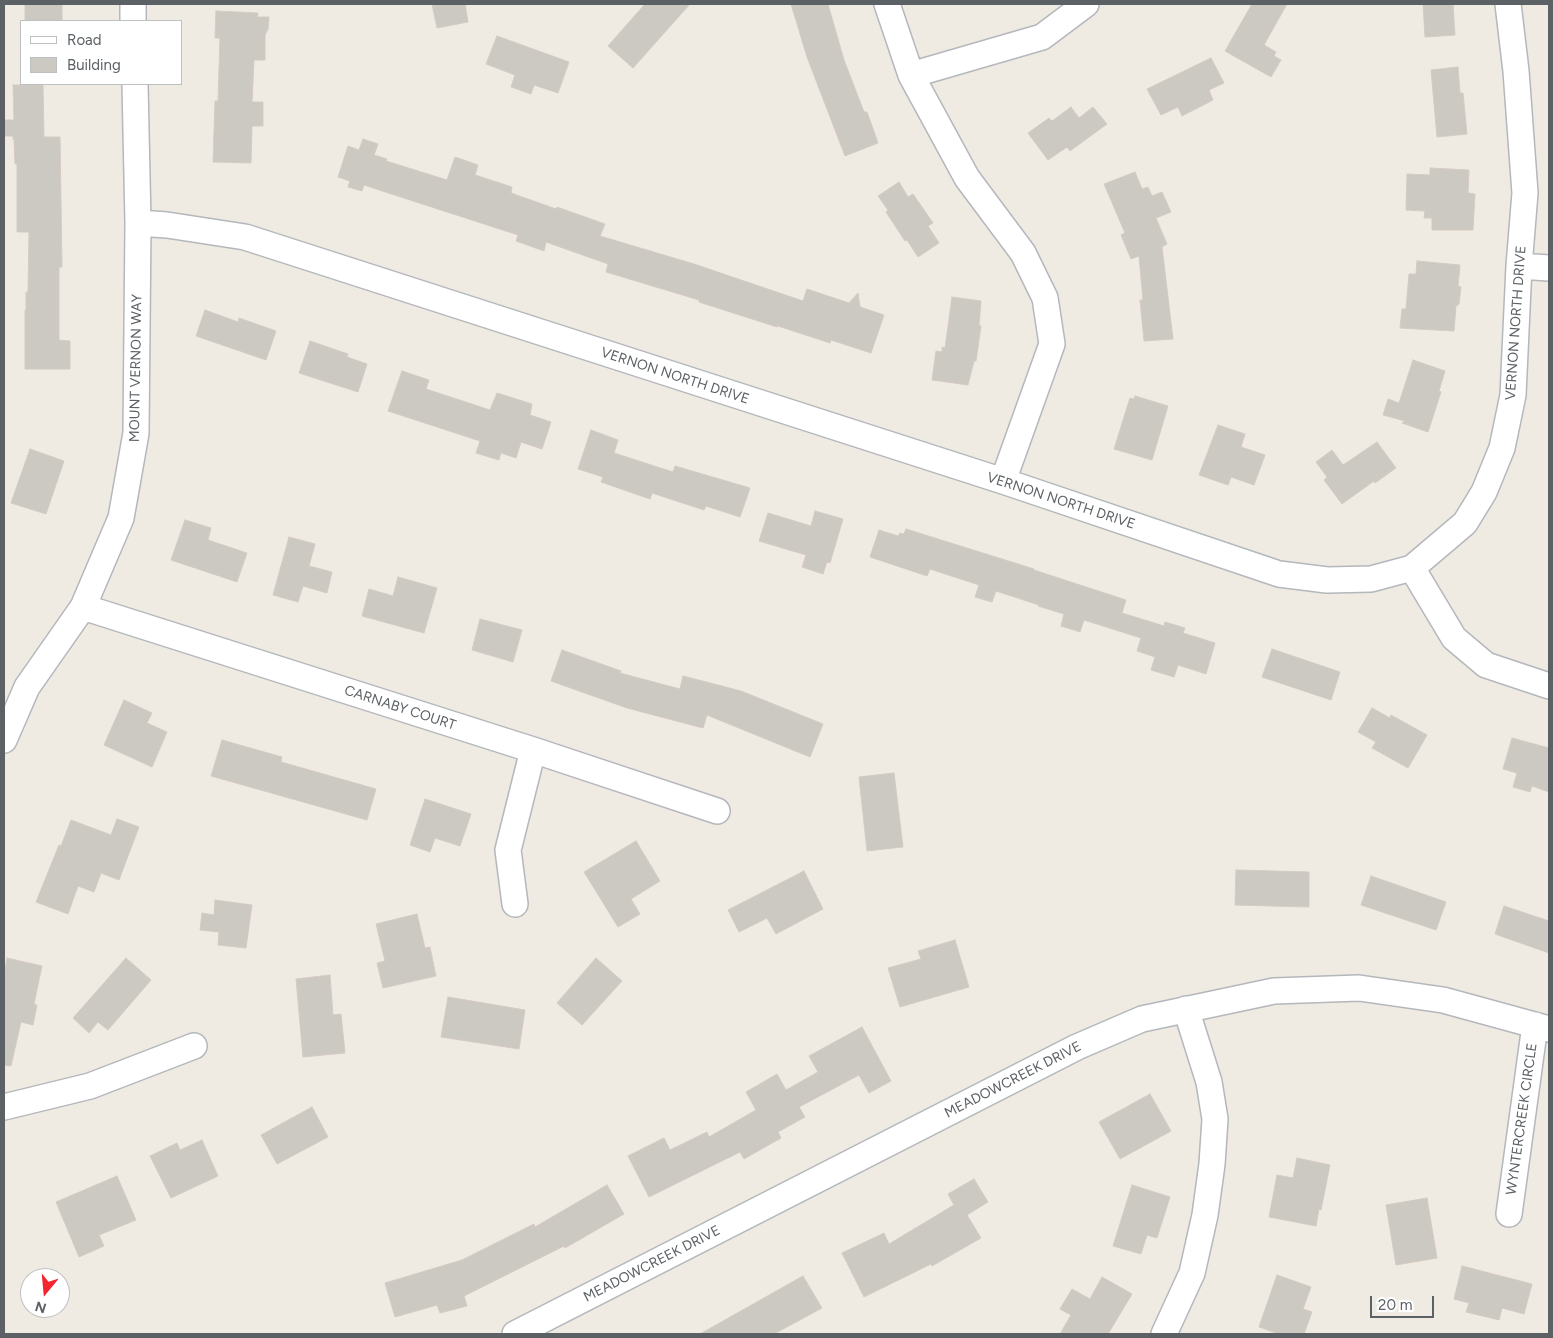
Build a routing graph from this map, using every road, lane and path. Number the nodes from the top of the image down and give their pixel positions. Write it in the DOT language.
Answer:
graph roads {
  1 [pos="133,4"];
  2 [pos="887,4"];
  3 [pos="1086,4"];
  4 [pos="1508,4"];
  5 [pos="133,20"];
  6 [pos="910,75"];
  7 [pos="135,85"];
  8 [pos="138,223"];
  9 [pos="1519,266"];
  10 [pos="1549,268"];
  11 [pos="1003,481"];
  12 [pos="1412,568"];
  13 [pos="83,607"];
  14 [pos="1549,686"];
  15 [pos="4,740"];
  16 [pos="533,750"];
  17 [pos="717,810"];
  18 [pos="515,904"];
  19 [pos="1186,1009"];
  20 [pos="1542,1027"];
  21 [pos="194,1046"];
  22 [pos="4,1107"];
  23 [pos="1509,1214"];
  24 [pos="516,1334"];
  25 [pos="1164,1334"];
  1 -- 5 [label="street"];
  2 -- 6 [label="street"];
  3 -- 6 [label="street"];
  4 -- 9 [label="street, VERNON NORTH DRIVE"];
  6 -- 11 [label="street"];
  7 -- 8 [label="street, MOUNT VERNON WAY"];
  8 -- 11 [label="street, VERNON NORTH DRIVE"];
  8 -- 13 [label="street, MOUNT VERNON WAY"];
  9 -- 10 [label="street"];
  9 -- 12 [label="street, VERNON NORTH DRIVE"];
  11 -- 12 [label="street, VERNON NORTH DRIVE"];
  12 -- 14 [label="street"];
  13 -- 15 [label="street, MOUNT VERNON WAY"];
  13 -- 16 [label="street, CARNABY COURT"];
  16 -- 17 [label="street, CARNABY COURT"];
  16 -- 18 [label="street"];
  19 -- 20 [label="street, MEADOWCREEK DRIVE"];
  19 -- 24 [label="street, MEADOWCREEK DRIVE"];
  19 -- 25 [label="street"];
  20 -- 23 [label="street, WYNTERCREEK CIRCLE"];
  21 -- 22 [label="street"];
}
